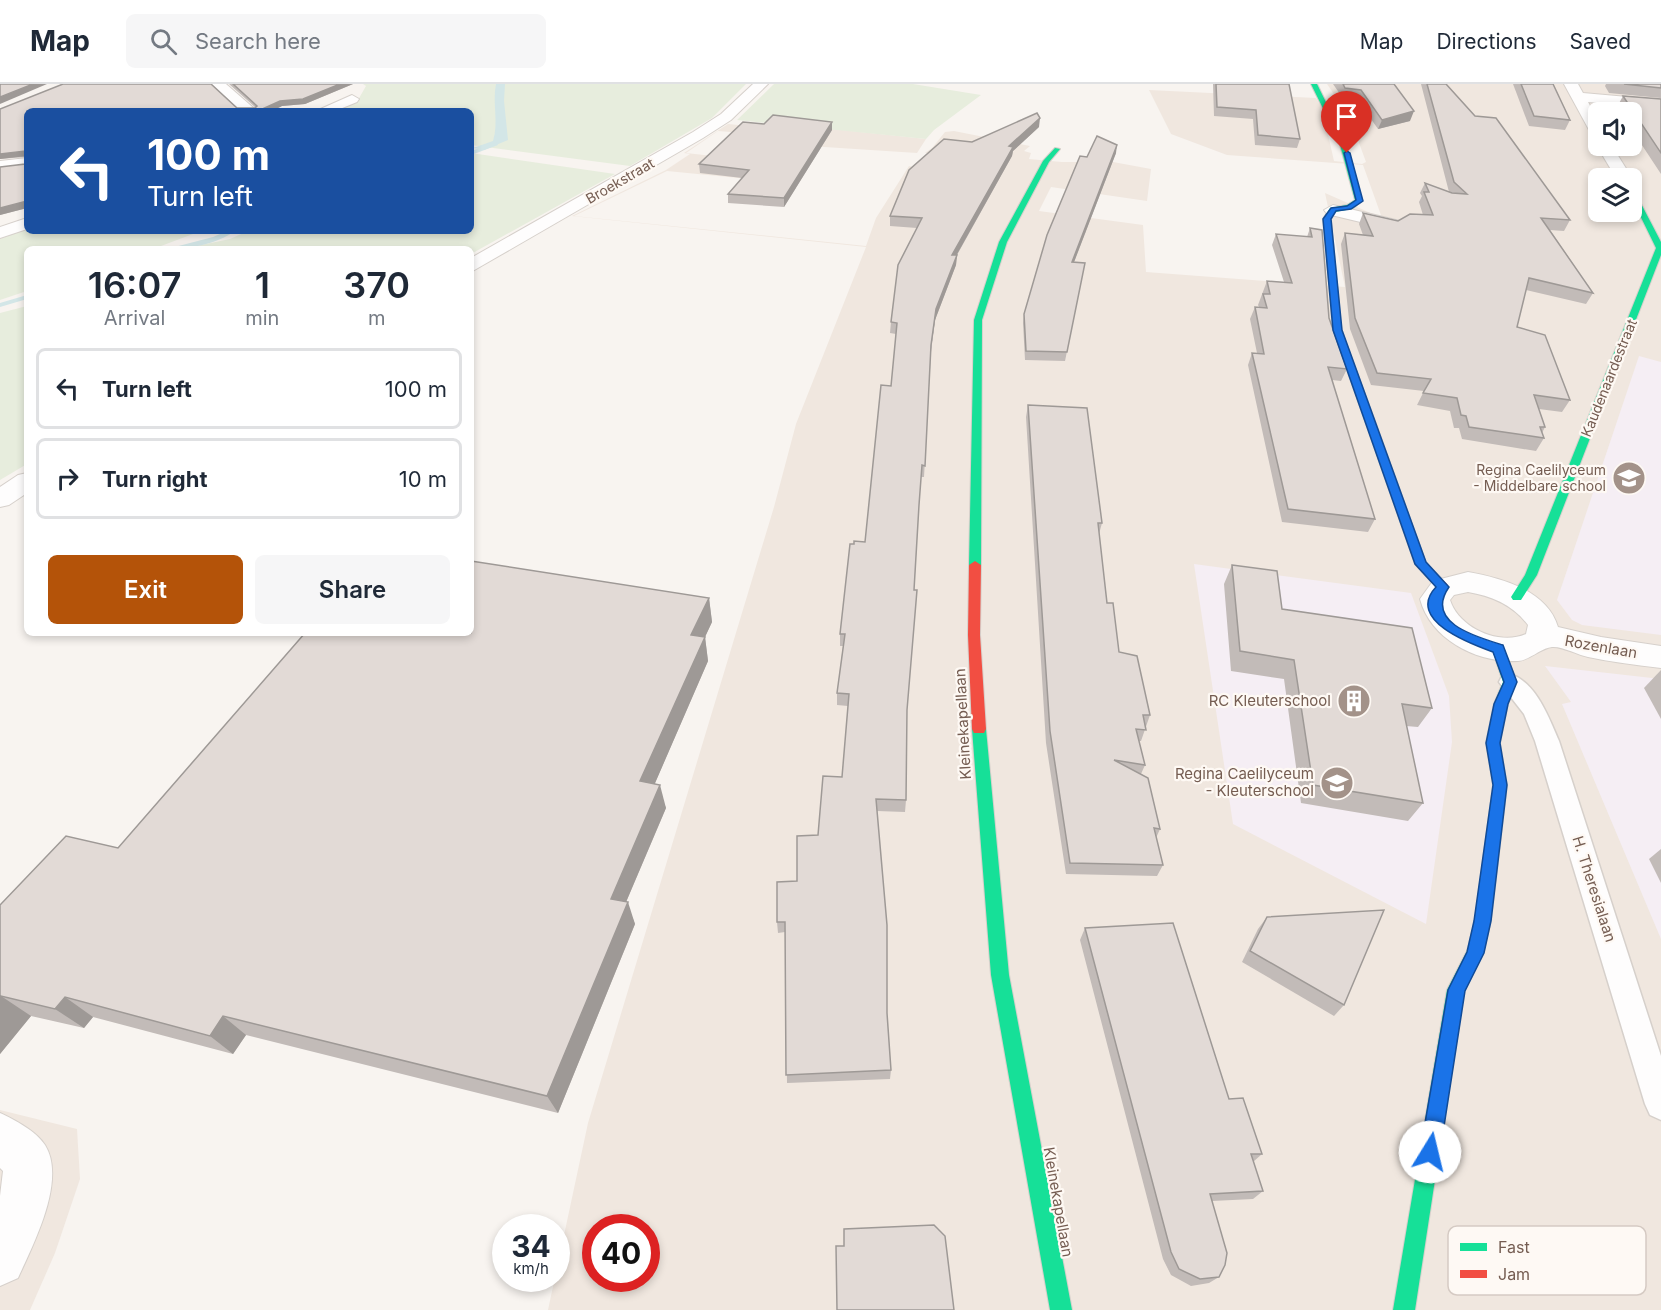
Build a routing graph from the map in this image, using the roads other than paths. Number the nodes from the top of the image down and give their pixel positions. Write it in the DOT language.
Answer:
graph roads {
  1 [pos="218,84"];
  2 [pos="761,84"];
  3 [pos="1314,84"];
  4 [pos="1574,91"];
  5 [pos="352,99"];
  6 [pos="1661,104"];
  7 [pos="246,108"];
  8 [pos="330,108"];
  9 [pos="1588,116"];
  10 [pos="1057,149"];
  11 [pos="24,163"];
  12 [pos="0,166"];
  13 [pos="1334,210"];
  14 [pos="1642,211"];
  15 [pos="24,224"];
  16 [pos="1394,225"];
  17 [pos="0,233"];
  18 [pos="1661,248"];
  19 [pos="474,264"];
  20 [pos="24,484"];
  21 [pos="0,499"];
  22 [pos="1443,587"];
  23 [pos="1517,597"];
  24 [pos="1543,633"];
  25 [pos="1498,649"];
  26 [pos="1661,657"];
  27 [pos="1510,682"];
  28 [pos="1661,1104"];
  29 [pos="0,1137"];
  30 [pos="0,1260"];
  31 [pos="1061,1310"];
  32 [pos="1404,1310"];
  1 -- 7 [label="street"];
  2 -- 19 [label="street, Broekstraat"];
  3 -- 13 [label="street"];
  4 -- 6 [label="street"];
  4 -- 9 [label="street"];
  5 -- 8 [label="street"];
  10 -- 31 [label="street, Kleinekapellaan"];
  11 -- 12 [label="street"];
  13 -- 16 [label="street"];
  13 -- 22 [label="street"];
  14 -- 18 [label="street, Kaudenaardestraat"];
  15 -- 17 [label="street"];
  18 -- 23 [label="street, Kaudenaardestraat"];
  20 -- 21 [label="street"];
  22 -- 23 [label="street"];
  22 -- 25 [label="street"];
  23 -- 24 [label="street"];
  24 -- 25 [label="street"];
  24 -- 26 [label="street, Rozenlaan"];
  25 -- 27 [label="street"];
  27 -- 28 [label="lane, H. Theresialaan"];
  27 -- 32 [label="street"];
  29 -- 30 [label="street"];
}
